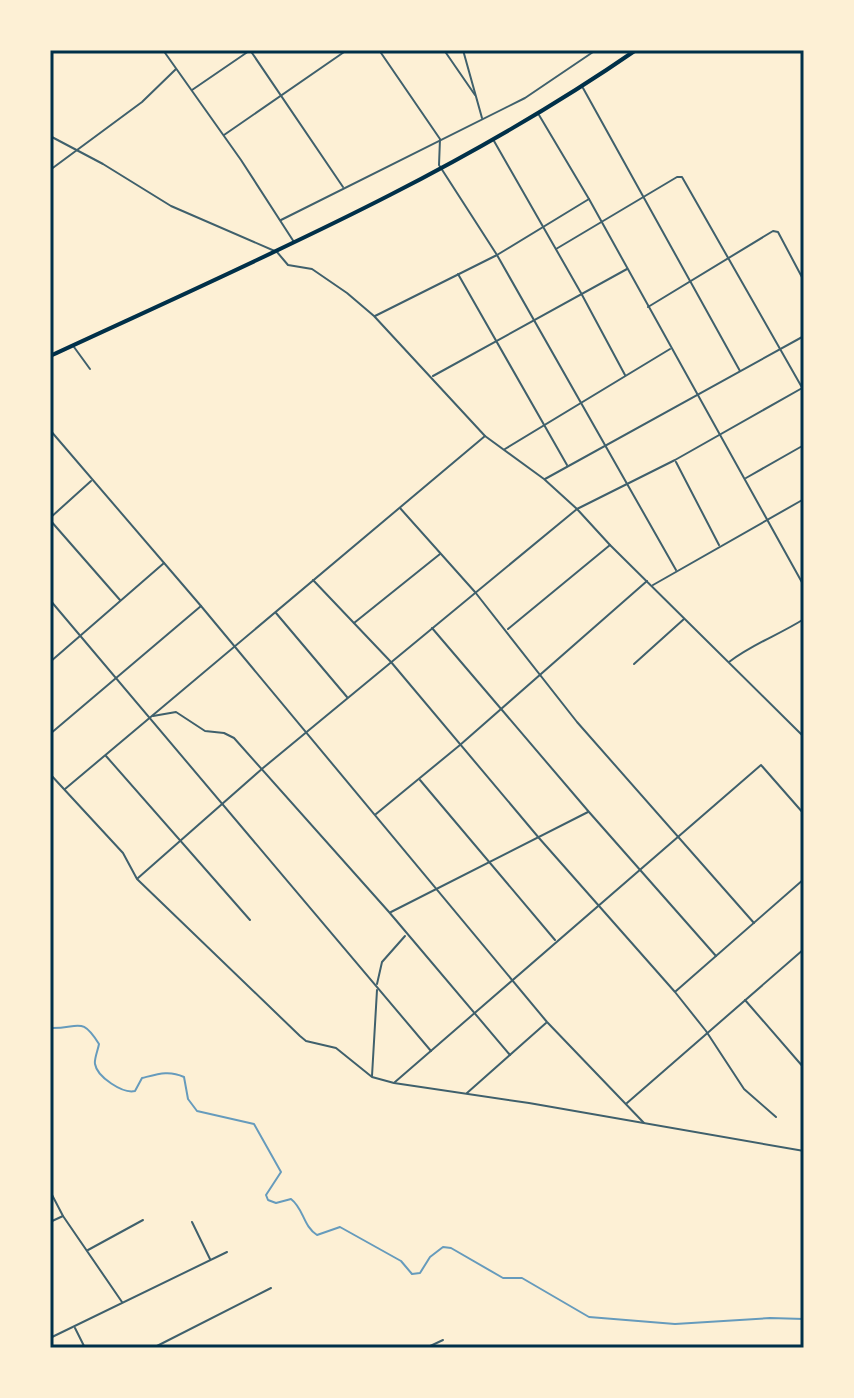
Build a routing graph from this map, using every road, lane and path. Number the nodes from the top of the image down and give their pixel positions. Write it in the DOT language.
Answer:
graph roads {
  1 [pos="163,50"];
  2 [pos="250,50"];
  3 [pos="347,50"];
  4 [pos="379,50"];
  5 [pos="444,50"];
  6 [pos="463,50"];
  7 [pos="596,50"];
  8 [pos="636,50"];
  9 [pos="176,69"];
  10 [pos="582,87"];
  11 [pos="191,91"];
  12 [pos="281,95"];
  13 [pos="476,97"];
  14 [pos="538,114"];
  15 [pos="483,119"];
  16 [pos="223,135"];
  17 [pos="50,136"];
  18 [pos="440,139"];
  19 [pos="493,140"];
  20 [pos="75,151"];
  21 [pos="441,169"];
  22 [pos="50,170"];
  23 [pos="344,188"];
  24 [pos="645,197"];
  25 [pos="589,199"];
  26 [pos="281,220"];
  27 [pos="602,224"];
  28 [pos="544,229"];
  29 [pos="294,243"];
  30 [pos="556,249"];
  31 [pos="277,252"];
  32 [pos="497,255"];
  33 [pos="729,257"];
  34 [pos="627,269"];
  35 [pos="802,273"];
  36 [pos="458,274"];
  37 [pos="690,280"];
  38 [pos="804,281"];
  39 [pos="581,293"];
  40 [pos="647,307"];
  41 [pos="374,316"];
  42 [pos="534,320"];
  43 [pos="804,336"];
  44 [pos="496,342"];
  45 [pos="73,346"];
  46 [pos="670,349"];
  47 [pos="781,349"];
  48 [pos="50,355"];
  49 [pos="90,369"];
  50 [pos="740,371"];
  51 [pos="625,375"];
  52 [pos="432,377"];
  53 [pos="803,388"];
  54 [pos="696,395"];
  55 [pos="582,403"];
  56 [pos="544,426"];
  57 [pos="50,430"];
  58 [pos="720,435"];
  59 [pos="485,436"];
  60 [pos="57,439"];
  61 [pos="50,445"];
  62 [pos="606,445"];
  63 [pos="804,445"];
  64 [pos="504,450"];
  65 [pos="675,460"];
  66 [pos="567,466"];
  67 [pos="544,479"];
  68 [pos="744,479"];
  69 [pos="92,480"];
  70 [pos="627,485"];
  71 [pos="804,499"];
  72 [pos="400,508"];
  73 [pos="577,509"];
  74 [pos="50,519"];
  75 [pos="767,520"];
  76 [pos="610,545"];
  77 [pos="720,546"];
  78 [pos="441,553"];
  79 [pos="164,563"];
  80 [pos="676,570"];
  81 [pos="313,580"];
  82 [pos="648,581"];
  83 [pos="652,586"];
  84 [pos="804,586"];
  85 [pos="475,592"];
  86 [pos="50,600"];
  87 [pos="121,601"];
  88 [pos="201,606"];
  89 [pos="276,612"];
  90 [pos="685,618"];
  91 [pos="804,619"];
  92 [pos="354,623"];
  93 [pos="432,628"];
  94 [pos="507,630"];
  95 [pos="81,635"];
  96 [pos="234,647"];
  97 [pos="50,662"];
  98 [pos="391,662"];
  99 [pos="729,663"];
  100 [pos="634,664"];
  101 [pos="540,674"];
  102 [pos="115,679"];
  103 [pos="348,698"];
  104 [pos="501,708"];
  105 [pos="150,717"];
  106 [pos="306,733"];
  107 [pos="50,734"];
  108 [pos="804,737"];
  109 [pos="460,745"];
  110 [pos="105,755"];
  111 [pos="263,768"];
  112 [pos="50,774"];
  113 [pos="419,779"];
  114 [pos="64,790"];
  115 [pos="221,804"];
  116 [pos="589,812"];
  117 [pos="804,814"];
  118 [pos="375,815"];
  119 [pos="680,836"];
  120 [pos="539,838"];
  121 [pos="180,840"];
  122 [pos="488,863"];
  123 [pos="640,870"];
  124 [pos="137,879"];
  125 [pos="804,879"];
  126 [pos="437,888"];
  127 [pos="598,906"];
  128 [pos="389,912"];
  129 [pos="250,920"];
  130 [pos="754,923"];
  131 [pos="407,934"];
  132 [pos="556,942"];
  133 [pos="804,949"];
  134 [pos="716,956"];
  135 [pos="513,979"];
  136 [pos="376,986"];
  137 [pos="675,992"];
  138 [pos="744,999"];
  139 [pos="474,1013"];
  140 [pos="547,1022"];
  141 [pos="706,1031"];
  142 [pos="431,1051"];
  143 [pos="510,1055"];
  144 [pos="804,1068"];
  145 [pos="372,1077"];
  146 [pos="394,1083"];
  147 [pos="466,1094"];
  148 [pos="625,1104"];
  149 [pos="776,1117"];
  150 [pos="644,1123"];
  151 [pos="804,1151"];
  152 [pos="50,1191"];
  153 [pos="63,1216"];
  154 [pos="143,1220"];
  155 [pos="50,1222"];
  156 [pos="192,1222"];
  157 [pos="87,1251"];
  158 [pos="227,1252"];
  159 [pos="211,1260"];
  160 [pos="271,1288"];
  161 [pos="122,1303"];
  162 [pos="75,1326"];
  163 [pos="50,1338"];
  164 [pos="443,1340"];
  165 [pos="85,1348"];
  166 [pos="153,1348"];
  167 [pos="426,1348"];
  1 -- 9 [label="street"];
  2 -- 11 [label="street"];
  2 -- 12 [label="street"];
  3 -- 12 [label="street"];
  4 -- 18 [label="street"];
  5 -- 13 [label="street"];
  6 -- 13 [label="street"];
  7 -- 15 [label="street"];
  8 -- 10 [label="main road"];
  9 -- 11 [label="street"];
  9 -- 20 [label="street"];
  10 -- 14 [label="main road"];
  10 -- 24 [label="street"];
  11 -- 16 [label="street"];
  12 -- 16 [label="street"];
  12 -- 23 [label="street"];
  13 -- 15 [label="street"];
  14 -- 19 [label="main road"];
  14 -- 25 [label="street"];
  15 -- 18 [label="street"];
  16 -- 26 [label="street"];
  17 -- 20 [label="street"];
  18 -- 21 [label="street"];
  18 -- 23 [label="street"];
  19 -- 21 [label="main road"];
  19 -- 28 [label="street"];
  20 -- 22 [label="street"];
  20 -- 31 [label="street"];
  21 -- 29 [label="main road"];
  21 -- 32 [label="street"];
  23 -- 26 [label="street"];
  24 -- 27 [label="street"];
  24 -- 33 [label="street"];
  24 -- 37 [label="street"];
  25 -- 27 [label="street"];
  25 -- 28 [label="street"];
  26 -- 29 [label="street"];
  27 -- 30 [label="street"];
  27 -- 34 [label="street"];
  28 -- 30 [label="street"];
  28 -- 32 [label="street"];
  29 -- 31 [label="main road"];
  30 -- 39 [label="street"];
  31 -- 41 [label="street"];
  31 -- 45 [label="main road"];
  32 -- 36 [label="street"];
  32 -- 42 [label="street"];
  33 -- 35 [label="street"];
  33 -- 37 [label="street"];
  33 -- 47 [label="street"];
  34 -- 39 [label="street"];
  34 -- 40 [label="street"];
  35 -- 38 [label="street"];
  36 -- 41 [label="street"];
  36 -- 44 [label="street"];
  37 -- 40 [label="street"];
  37 -- 50 [label="street"];
  39 -- 42 [label="street"];
  39 -- 51 [label="street"];
  40 -- 46 [label="street"];
  41 -- 52 [label="street"];
  42 -- 44 [label="street"];
  42 -- 55 [label="street"];
  43 -- 47 [label="street"];
  44 -- 52 [label="street"];
  44 -- 56 [label="street"];
  45 -- 48 [label="main road"];
  45 -- 49 [label="street"];
  46 -- 51 [label="street"];
  46 -- 54 [label="street"];
  47 -- 50 [label="street"];
  47 -- 53 [label="street"];
  50 -- 54 [label="street"];
  51 -- 55 [label="street"];
  52 -- 59 [label="street"];
  53 -- 58 [label="street"];
  54 -- 58 [label="street"];
  54 -- 62 [label="street"];
  55 -- 56 [label="street"];
  55 -- 62 [label="street"];
  56 -- 64 [label="street"];
  56 -- 66 [label="street"];
  57 -- 60 [label="street"];
  58 -- 65 [label="street"];
  58 -- 68 [label="street"];
  59 -- 64 [label="street"];
  59 -- 72 [label="street"];
  60 -- 61 [label="street"];
  60 -- 69 [label="street"];
  62 -- 66 [label="street"];
  62 -- 70 [label="street"];
  63 -- 68 [label="street"];
  64 -- 67 [label="street"];
  65 -- 70 [label="street"];
  65 -- 77 [label="street"];
  66 -- 67 [label="street"];
  67 -- 73 [label="street"];
  68 -- 75 [label="street"];
  69 -- 74 [label="street"];
  69 -- 79 [label="street"];
  70 -- 73 [label="street"];
  70 -- 80 [label="street"];
  71 -- 75 [label="street"];
  72 -- 78 [label="street"];
  72 -- 81 [label="street"];
  73 -- 76 [label="street"];
  73 -- 85 [label="street"];
  74 -- 87 [label="street"];
  75 -- 77 [label="street"];
  75 -- 84 [label="street"];
  76 -- 82 [label="street"];
  76 -- 94 [label="street"];
  77 -- 80 [label="street"];
  78 -- 85 [label="street"];
  78 -- 92 [label="street"];
  79 -- 87 [label="street"];
  79 -- 88 [label="street"];
  80 -- 83 [label="street"];
  81 -- 89 [label="street"];
  81 -- 92 [label="street"];
  82 -- 83 [label="street"];
  82 -- 101 [label="street"];
  83 -- 90 [label="street"];
  85 -- 93 [label="street"];
  85 -- 94 [label="street"];
  86 -- 95 [label="street"];
  87 -- 95 [label="street"];
  88 -- 96 [label="street"];
  88 -- 102 [label="street"];
  89 -- 96 [label="street"];
  89 -- 103 [label="street"];
  90 -- 99 [label="street"];
  90 -- 100 [label="street"];
  91 -- 99 [label="street"];
  92 -- 98 [label="street"];
  93 -- 98 [label="street"];
  93 -- 104 [label="street"];
  94 -- 101 [label="street"];
  95 -- 97 [label="street"];
  95 -- 102 [label="street"];
  96 -- 105 [label="street"];
  96 -- 106 [label="street"];
  98 -- 103 [label="street"];
  98 -- 109 [label="street"];
  99 -- 108 [label="street"];
  101 -- 104 [label="street"];
  101 -- 119 [label="street"];
  102 -- 105 [label="street"];
  102 -- 107 [label="street"];
  103 -- 106 [label="street"];
  104 -- 109 [label="street"];
  104 -- 116 [label="street"];
  105 -- 110 [label="street"];
  105 -- 111 [label="street"];
  105 -- 115 [label="street"];
  106 -- 111 [label="street"];
  106 -- 118 [label="street"];
  109 -- 113 [label="street"];
  109 -- 120 [label="street"];
  110 -- 114 [label="street"];
  110 -- 121 [label="street"];
  111 -- 115 [label="street"];
  111 -- 128 [label="street"];
  112 -- 114 [label="street"];
  113 -- 118 [label="street"];
  113 -- 122 [label="street"];
  114 -- 124 [label="street"];
  115 -- 121 [label="street"];
  115 -- 136 [label="street"];
  116 -- 120 [label="street"];
  116 -- 123 [label="street"];
  117 -- 119 [label="street"];
  118 -- 126 [label="street"];
  119 -- 123 [label="street"];
  119 -- 130 [label="street"];
  120 -- 122 [label="street"];
  120 -- 127 [label="street"];
  121 -- 124 [label="street"];
  121 -- 129 [label="street"];
  122 -- 126 [label="street"];
  122 -- 132 [label="street"];
  123 -- 127 [label="street"];
  123 -- 134 [label="street"];
  124 -- 145 [label="street"];
  125 -- 130 [label="street"];
  126 -- 128 [label="street"];
  126 -- 135 [label="street"];
  127 -- 132 [label="street"];
  127 -- 137 [label="street"];
  128 -- 131 [label="street"];
  130 -- 134 [label="street"];
  131 -- 136 [label="street"];
  131 -- 139 [label="street"];
  132 -- 135 [label="street"];
  133 -- 138 [label="street"];
  134 -- 137 [label="street"];
  135 -- 139 [label="street"];
  135 -- 140 [label="street"];
  136 -- 142 [label="street"];
  136 -- 145 [label="street"];
  137 -- 141 [label="street"];
  138 -- 141 [label="street"];
  138 -- 144 [label="street"];
  139 -- 142 [label="street"];
  139 -- 143 [label="street"];
  140 -- 143 [label="street"];
  140 -- 148 [label="street"];
  141 -- 148 [label="street"];
  141 -- 149 [label="street"];
  142 -- 146 [label="street"];
  143 -- 147 [label="street"];
  145 -- 146 [label="street"];
  146 -- 147 [label="street"];
  147 -- 150 [label="street"];
  148 -- 150 [label="street"];
  150 -- 151 [label="street"];
  152 -- 153 [label="street"];
  153 -- 155 [label="street"];
  153 -- 157 [label="street"];
  154 -- 157 [label="street"];
  156 -- 159 [label="street"];
  157 -- 161 [label="street"];
  158 -- 159 [label="street"];
  159 -- 161 [label="street"];
  160 -- 166 [label="street"];
  161 -- 162 [label="street"];
  162 -- 163 [label="street"];
  162 -- 165 [label="street"];
  164 -- 167 [label="street"];
}
